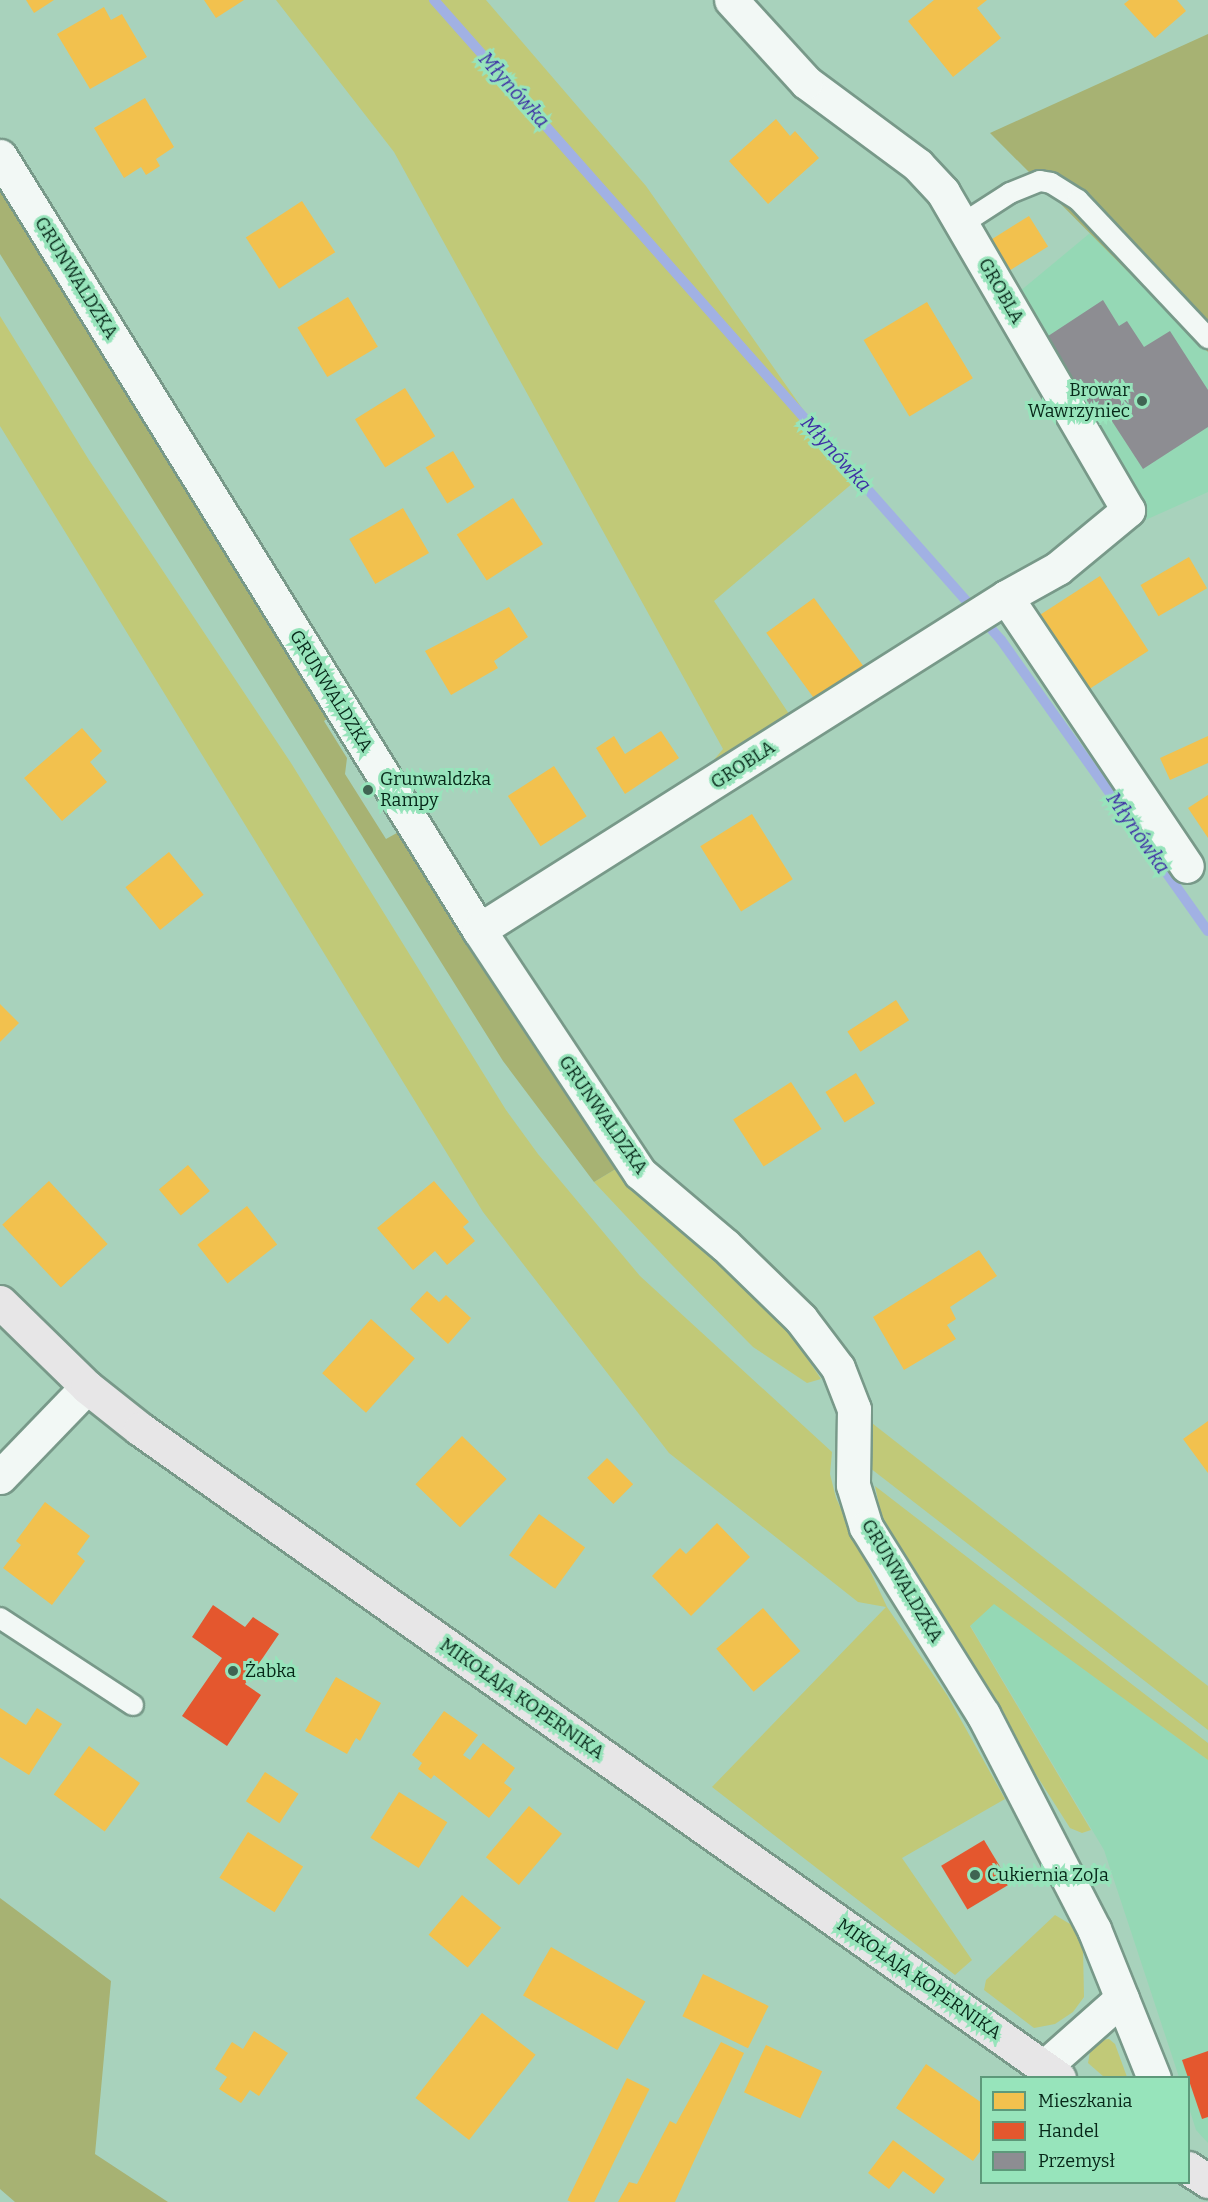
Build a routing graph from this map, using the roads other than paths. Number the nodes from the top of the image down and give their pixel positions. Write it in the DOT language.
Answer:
graph roads {
  1 [pos="731,0"];
  2 [pos="0,156"];
  3 [pos="962,224"];
  4 [pos="1208,338"];
  5 [pos="1006,597"];
  6 [pos="1187,866"];
  7 [pos="479,930"];
  8 [pos="0,1302"];
  9 [pos="87,1387"];
  10 [pos="0,1477"];
  11 [pos="0,1618"];
  12 [pos="133,1705"];
  13 [pos="1122,1998"];
  14 [pos="1051,2072"];
  15 [pos="1153,2076"];
  16 [pos="1190,2169"];
  17 [pos="1208,2181"];
  1 -- 3 [label="street, GROBLA"];
  2 -- 7 [label="street, GRUNWALDZKA"];
  3 -- 4 [label="lane"];
  3 -- 5 [label="street, GROBLA"];
  5 -- 6 [label="street"];
  5 -- 7 [label="street, GROBLA"];
  7 -- 13 [label="street, GRUNWALDZKA"];
  8 -- 9 [label="main road, MIKOŁAJA KOPERNIKA"];
  9 -- 10 [label="street"];
  9 -- 14 [label="main road, MIKOŁAJA KOPERNIKA"];
  11 -- 12 [label="lane"];
  13 -- 14 [label="street"];
  13 -- 15 [label="street, GRUNWALDZKA"];
  16 -- 17 [label="main road"];
}
